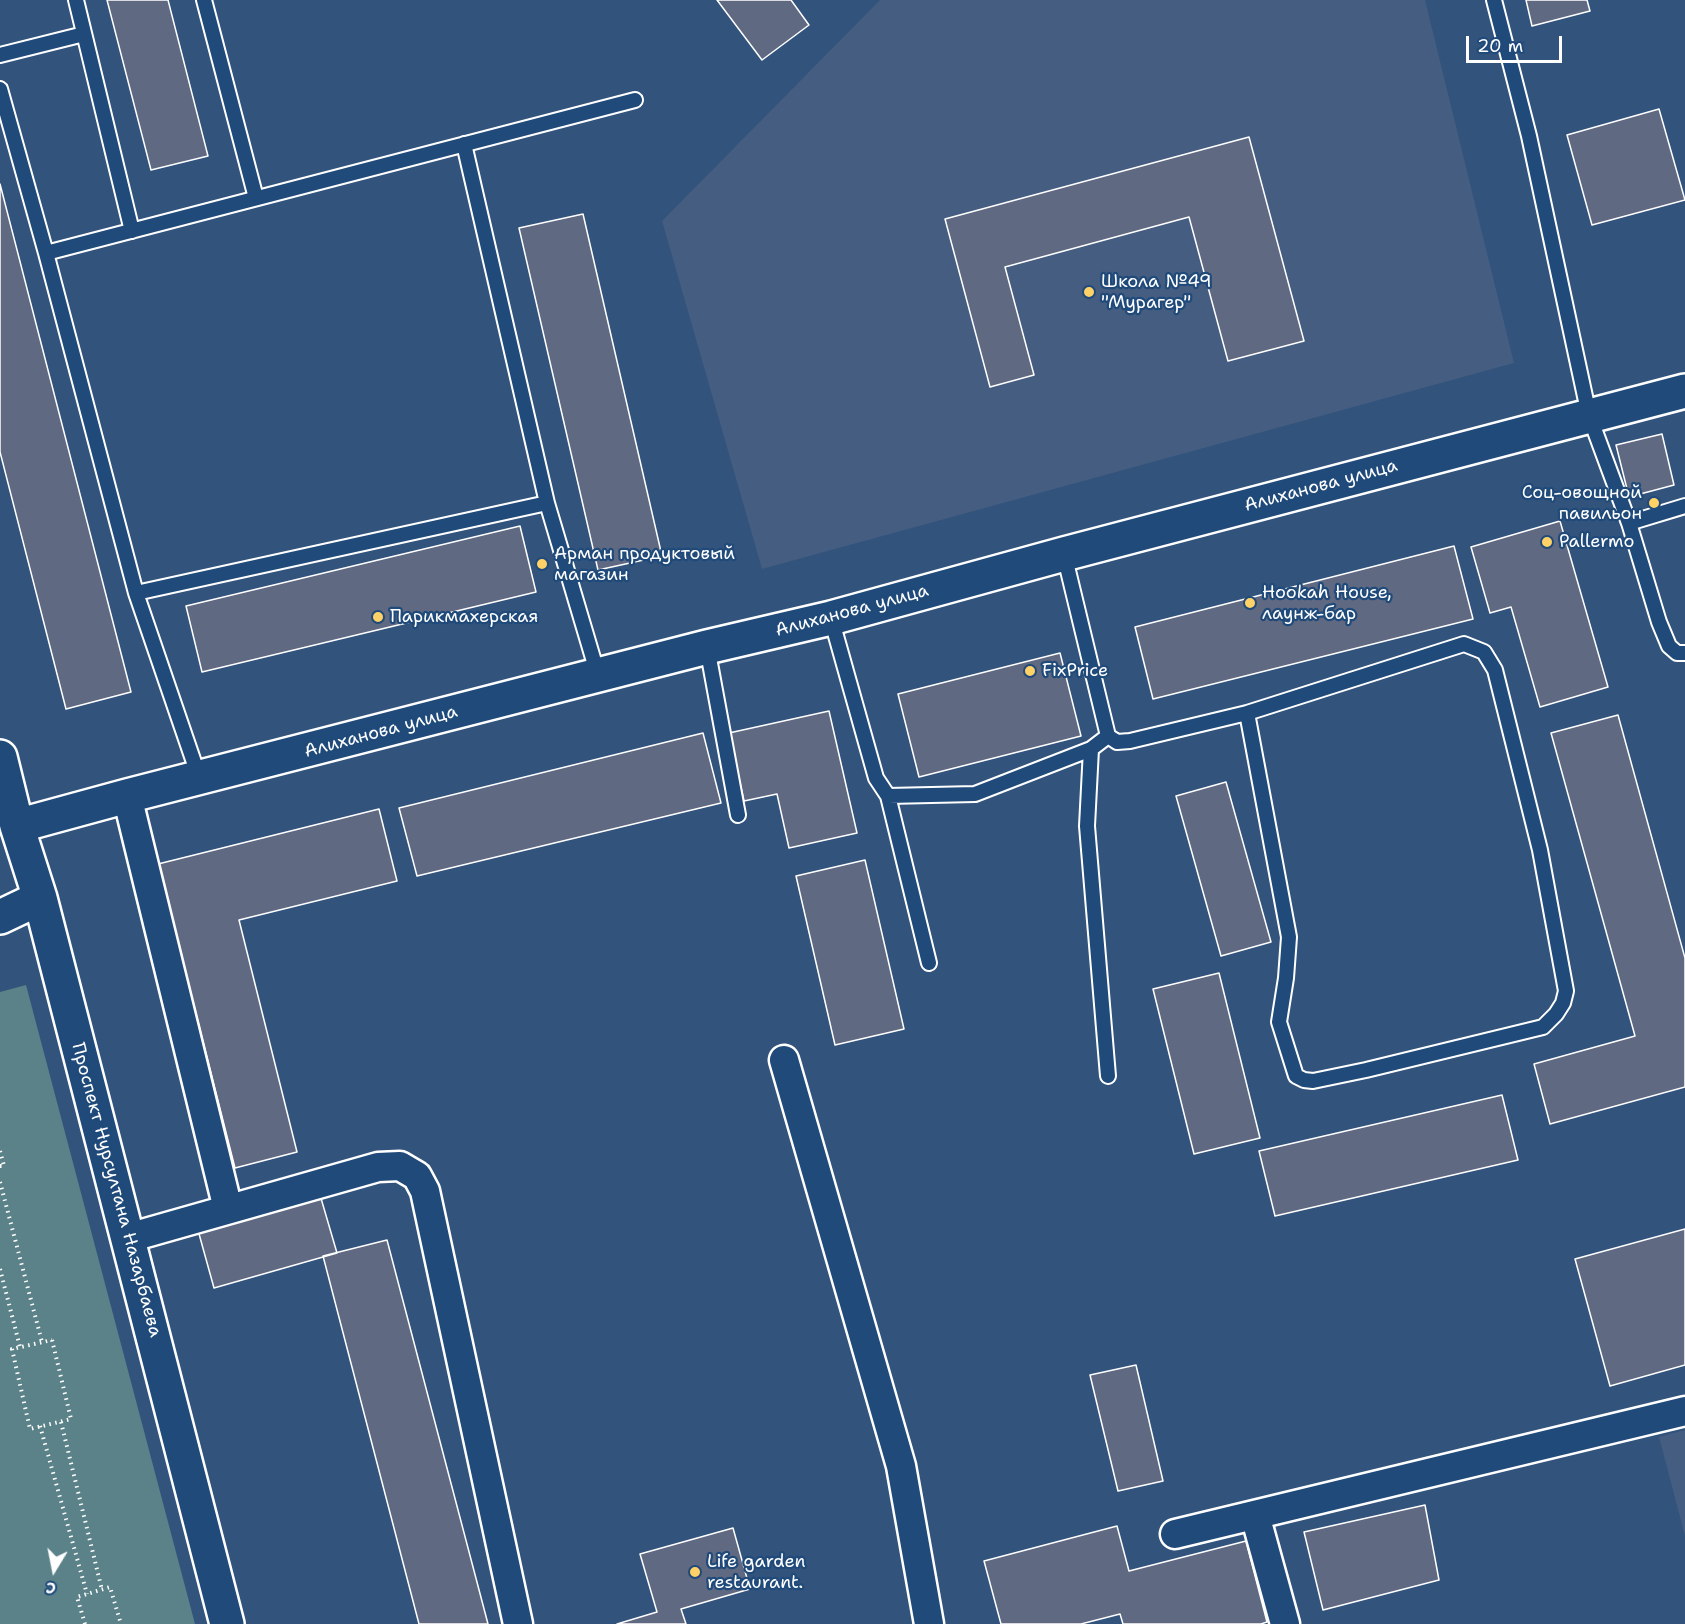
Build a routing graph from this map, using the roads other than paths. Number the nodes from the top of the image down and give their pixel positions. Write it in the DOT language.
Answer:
graph roads {
  1 [pos="76,0"];
  2 [pos="204,0"];
  3 [pos="1494,0"];
  4 [pos="84,34"];
  5 [pos="0,55"];
  6 [pos="0,89"];
  7 [pos="635,100"];
  8 [pos="464,144"];
  9 [pos="256,198"];
  10 [pos="132,231"];
  11 [pos="46,253"];
  12 [pos="1685,391"];
  13 [pos="1589,415"];
  14 [pos="547,503"];
  15 [pos="1685,506"];
  16 [pos="1629,523"];
  17 [pos="1064,554"];
  18 [pos="136,593"];
  19 [pos="831,618"];
  20 [pos="707,647"];
  21 [pos="1685,653"];
  22 [pos="598,675"];
  23 [pos="1247,713"];
  24 [pos="1108,736"];
  25 [pos="1091,749"];
  26 [pos="0,757"];
  27 [pos="200,779"];
  28 [pos="127,796"];
  29 [pos="888,796"];
  30 [pos="738,815"];
  31 [pos="17,826"];
  32 [pos="40,898"];
  33 [pos="0,917"];
  34 [pos="929,963"];
  35 [pos="784,1060"];
  36 [pos="1108,1076"];
  37 [pos="228,1209"];
  38 [pos="128,1238"];
  39 [pos="1685,1411"];
  40 [pos="1255,1515"];
  41 [pos="1175,1534"];
  42 [pos="227,1624"];
  43 [pos="518,1624"];
  44 [pos="930,1624"];
  45 [pos="1285,1624"];
  1 -- 4 [label="lane"];
  2 -- 9 [label="lane"];
  3 -- 13 [label="lane"];
  4 -- 5 [label="lane"];
  4 -- 10 [label="lane"];
  6 -- 11 [label="lane"];
  7 -- 8 [label="lane"];
  8 -- 9 [label="lane"];
  8 -- 14 [label="lane"];
  9 -- 10 [label="lane"];
  10 -- 11 [label="lane"];
  11 -- 18 [label="lane"];
  12 -- 13 [label="street, Алиханова улица"];
  13 -- 16 [label="lane"];
  13 -- 17 [label="street, Алиханова улица"];
  14 -- 18 [label="lane"];
  14 -- 22 [label="lane"];
  15 -- 16 [label="lane"];
  16 -- 21 [label="lane"];
  17 -- 19 [label="street, Алиханова улица"];
  17 -- 24 [label="lane"];
  18 -- 27 [label="lane"];
  19 -- 20 [label="street, Алиханова улица"];
  19 -- 29 [label="lane"];
  20 -- 22 [label="street, Алиханова улица"];
  20 -- 30 [label="lane"];
  22 -- 27 [label="street, Алиханова улица"];
  23 -- 23 [label="lane"];
  23 -- 24 [label="lane"];
  24 -- 25 [label="lane"];
  25 -- 29 [label="lane"];
  25 -- 36 [label="lane"];
  26 -- 31 [label="street, Проспект Нурсултана Назарбаева"];
  27 -- 28 [label="street, Алиханова улица"];
  28 -- 31 [label="street, Алиханова улица"];
  28 -- 37 [label="street"];
  29 -- 34 [label="lane"];
  31 -- 32 [label="street, Проспект Нурсултана Назарбаева"];
  32 -- 33 [label="street"];
  32 -- 38 [label="street, Проспект Нурсултана Назарбаева"];
  35 -- 44 [label="street"];
  37 -- 38 [label="street"];
  37 -- 43 [label="street"];
  38 -- 42 [label="street, Проспект Нурсултана Назарбаева"];
  39 -- 40 [label="street"];
  40 -- 41 [label="street"];
  40 -- 45 [label="street"];
}
